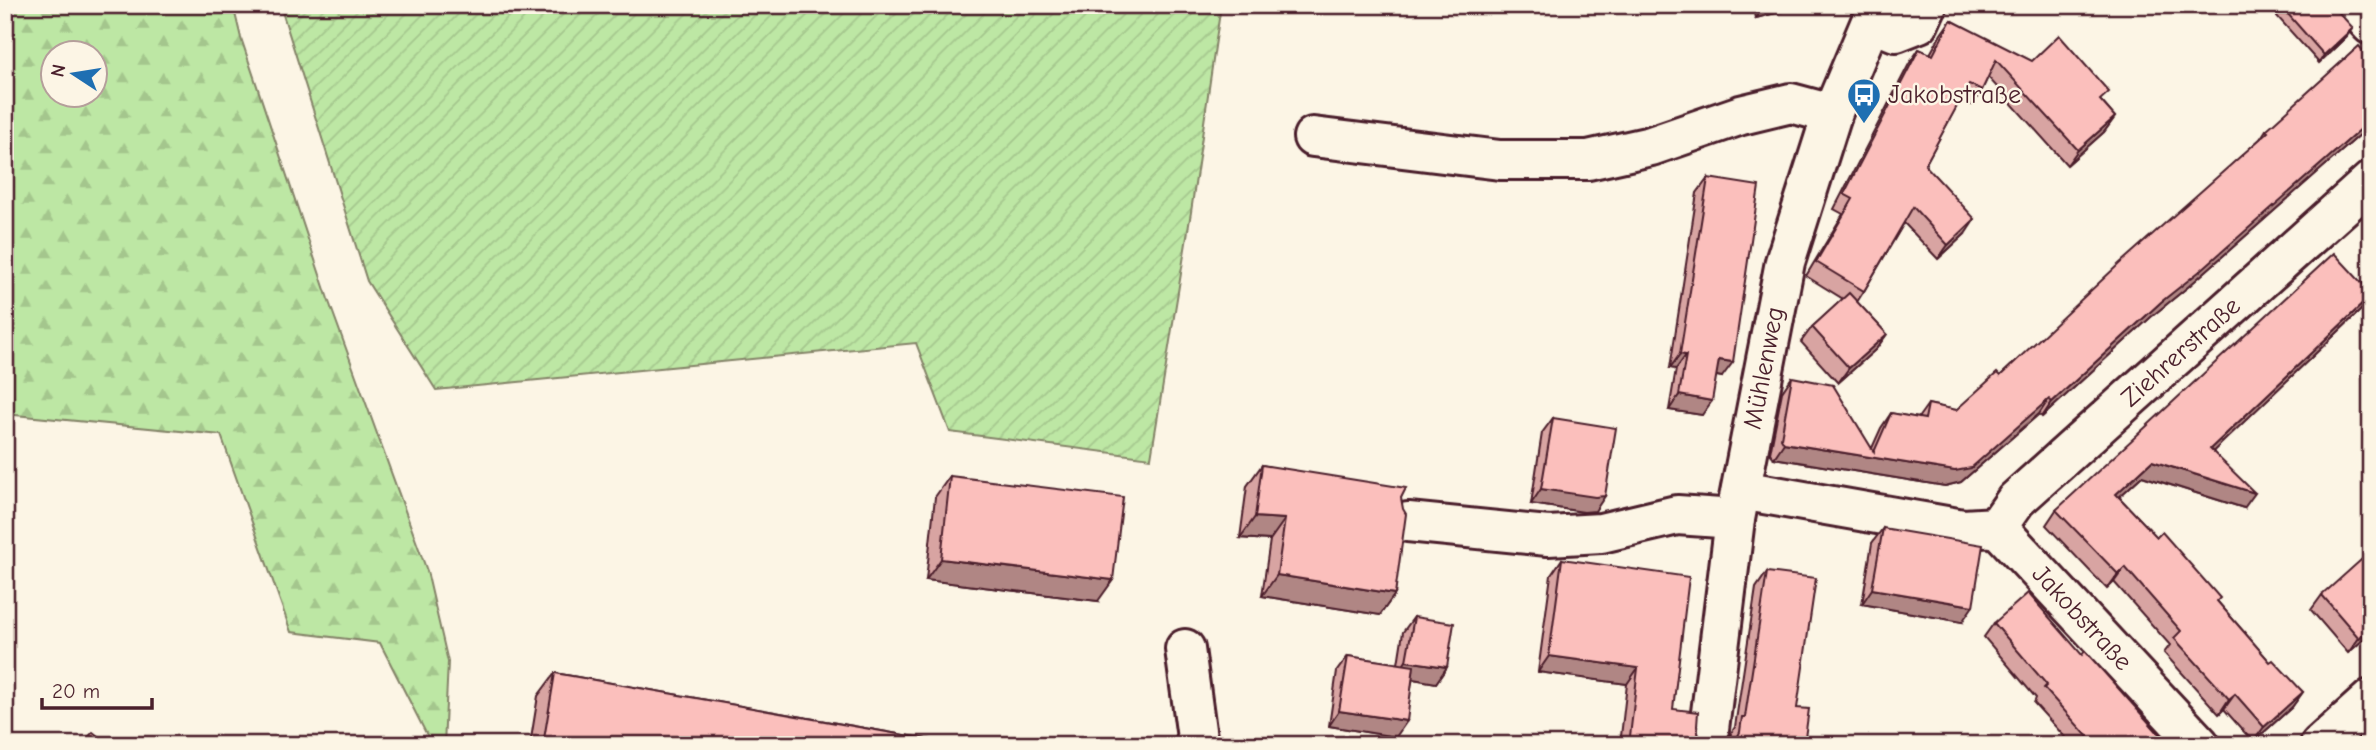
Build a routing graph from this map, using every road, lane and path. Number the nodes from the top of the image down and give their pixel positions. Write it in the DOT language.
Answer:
graph roads {
  1 [pos="1927,5"];
  2 [pos="2353,5"];
  3 [pos="1875,14"];
  4 [pos="2371,24"];
  5 [pos="1832,114"];
  6 [pos="1312,137"];
  7 [pos="2371,181"];
  8 [pos="1738,504"];
  9 [pos="1408,522"];
  10 [pos="1997,527"];
  11 [pos="1185,649"];
  12 [pos="2371,699"];
  13 [pos="1198,745"];
  14 [pos="1707,745"];
  15 [pos="2200,745"];
  16 [pos="2320,745"];
  1 -- 3 [label="street"];
  2 -- 4 [label="street"];
  3 -- 5 [label="street, Mühlenweg"];
  5 -- 6 [label="street"];
  5 -- 8 [label="street, Mühlenweg"];
  7 -- 10 [label="street, Ziehrerstraße"];
  8 -- 9 [label="street"];
  8 -- 10 [label="street"];
  8 -- 14 [label="street, Mühlenweg"];
  10 -- 15 [label="street, Jakobstraße"];
  11 -- 13 [label="street"];
  12 -- 16 [label="street"];
}
